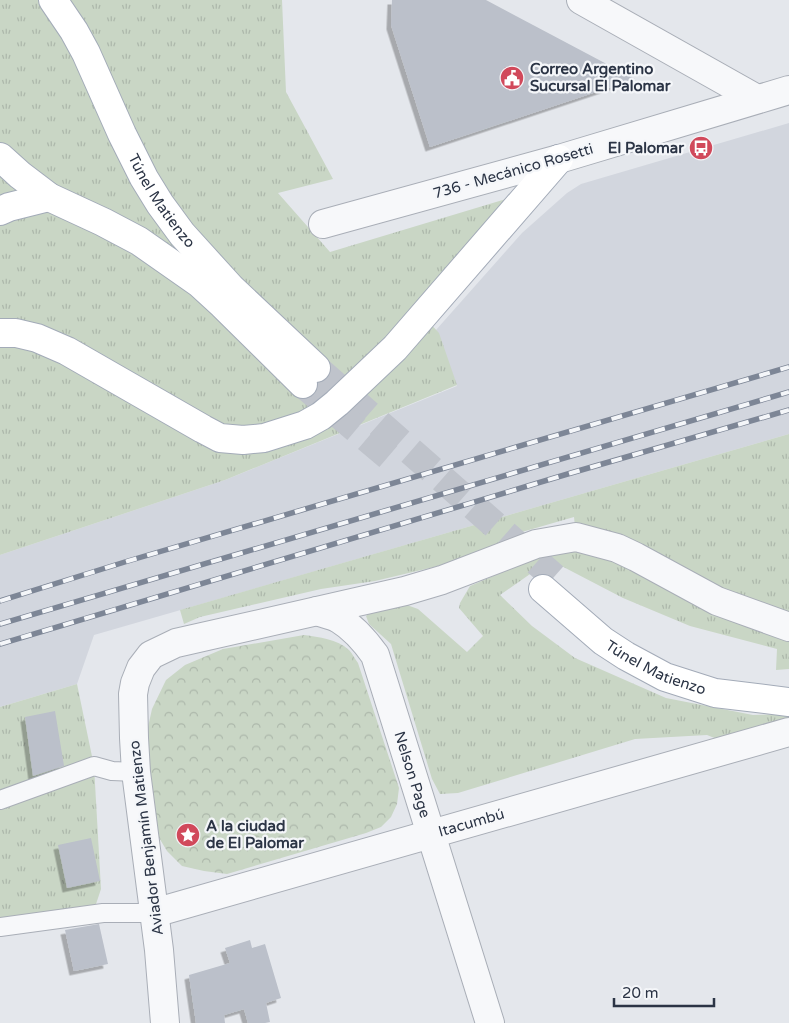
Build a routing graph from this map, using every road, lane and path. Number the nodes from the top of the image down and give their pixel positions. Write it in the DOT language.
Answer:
graph roads {
  1 [pos="53,0"];
  2 [pos="581,0"];
  3 [pos="789,90"];
  4 [pos="757,99"];
  5 [pos="0,156"];
  6 [pos="559,159"];
  7 [pos="49,197"];
  8 [pos="0,211"];
  9 [pos="323,224"];
  10 [pos="0,333"];
  11 [pos="317,611"];
  12 [pos="789,628"];
  13 [pos="789,685"];
  14 [pos="789,702"];
  15 [pos="789,732"];
  16 [pos="136,772"];
  17 [pos="0,800"];
  18 [pos="431,834"];
  19 [pos="154,913"];
  20 [pos="0,927"];
  21 [pos="165,1023"];
  22 [pos="490,1023"];
  1 -- 7 [label="main road, Túnel Matienzo"];
  2 -- 4 [label="street"];
  3 -- 4 [label="street, 736 - Mecánico Rosetti"];
  4 -- 6 [label="street, 736 - Mecánico Rosetti"];
  5 -- 7 [label="main road, Túnel Matienzo"];
  6 -- 9 [label="street, 736 - Mecánico Rosetti"];
  6 -- 10 [label="main road"];
  7 -- 8 [label="main road"];
  11 -- 12 [label="street"];
  11 -- 16 [label="street, Aviador Benjamín Matienzo"];
  11 -- 18 [label="street, Nelson Page"];
  13 -- 14 [label="main road, Túnel Matienzo"];
  15 -- 18 [label="street, Itacumbú"];
  16 -- 17 [label="lane"];
  16 -- 19 [label="street, Aviador Benjamín Matienzo"];
  18 -- 19 [label="street, Itacumbú"];
  18 -- 22 [label="street, Nelson Page"];
  19 -- 20 [label="lane"];
  19 -- 21 [label="street, Aviador Benjamín Matienzo"];
}
